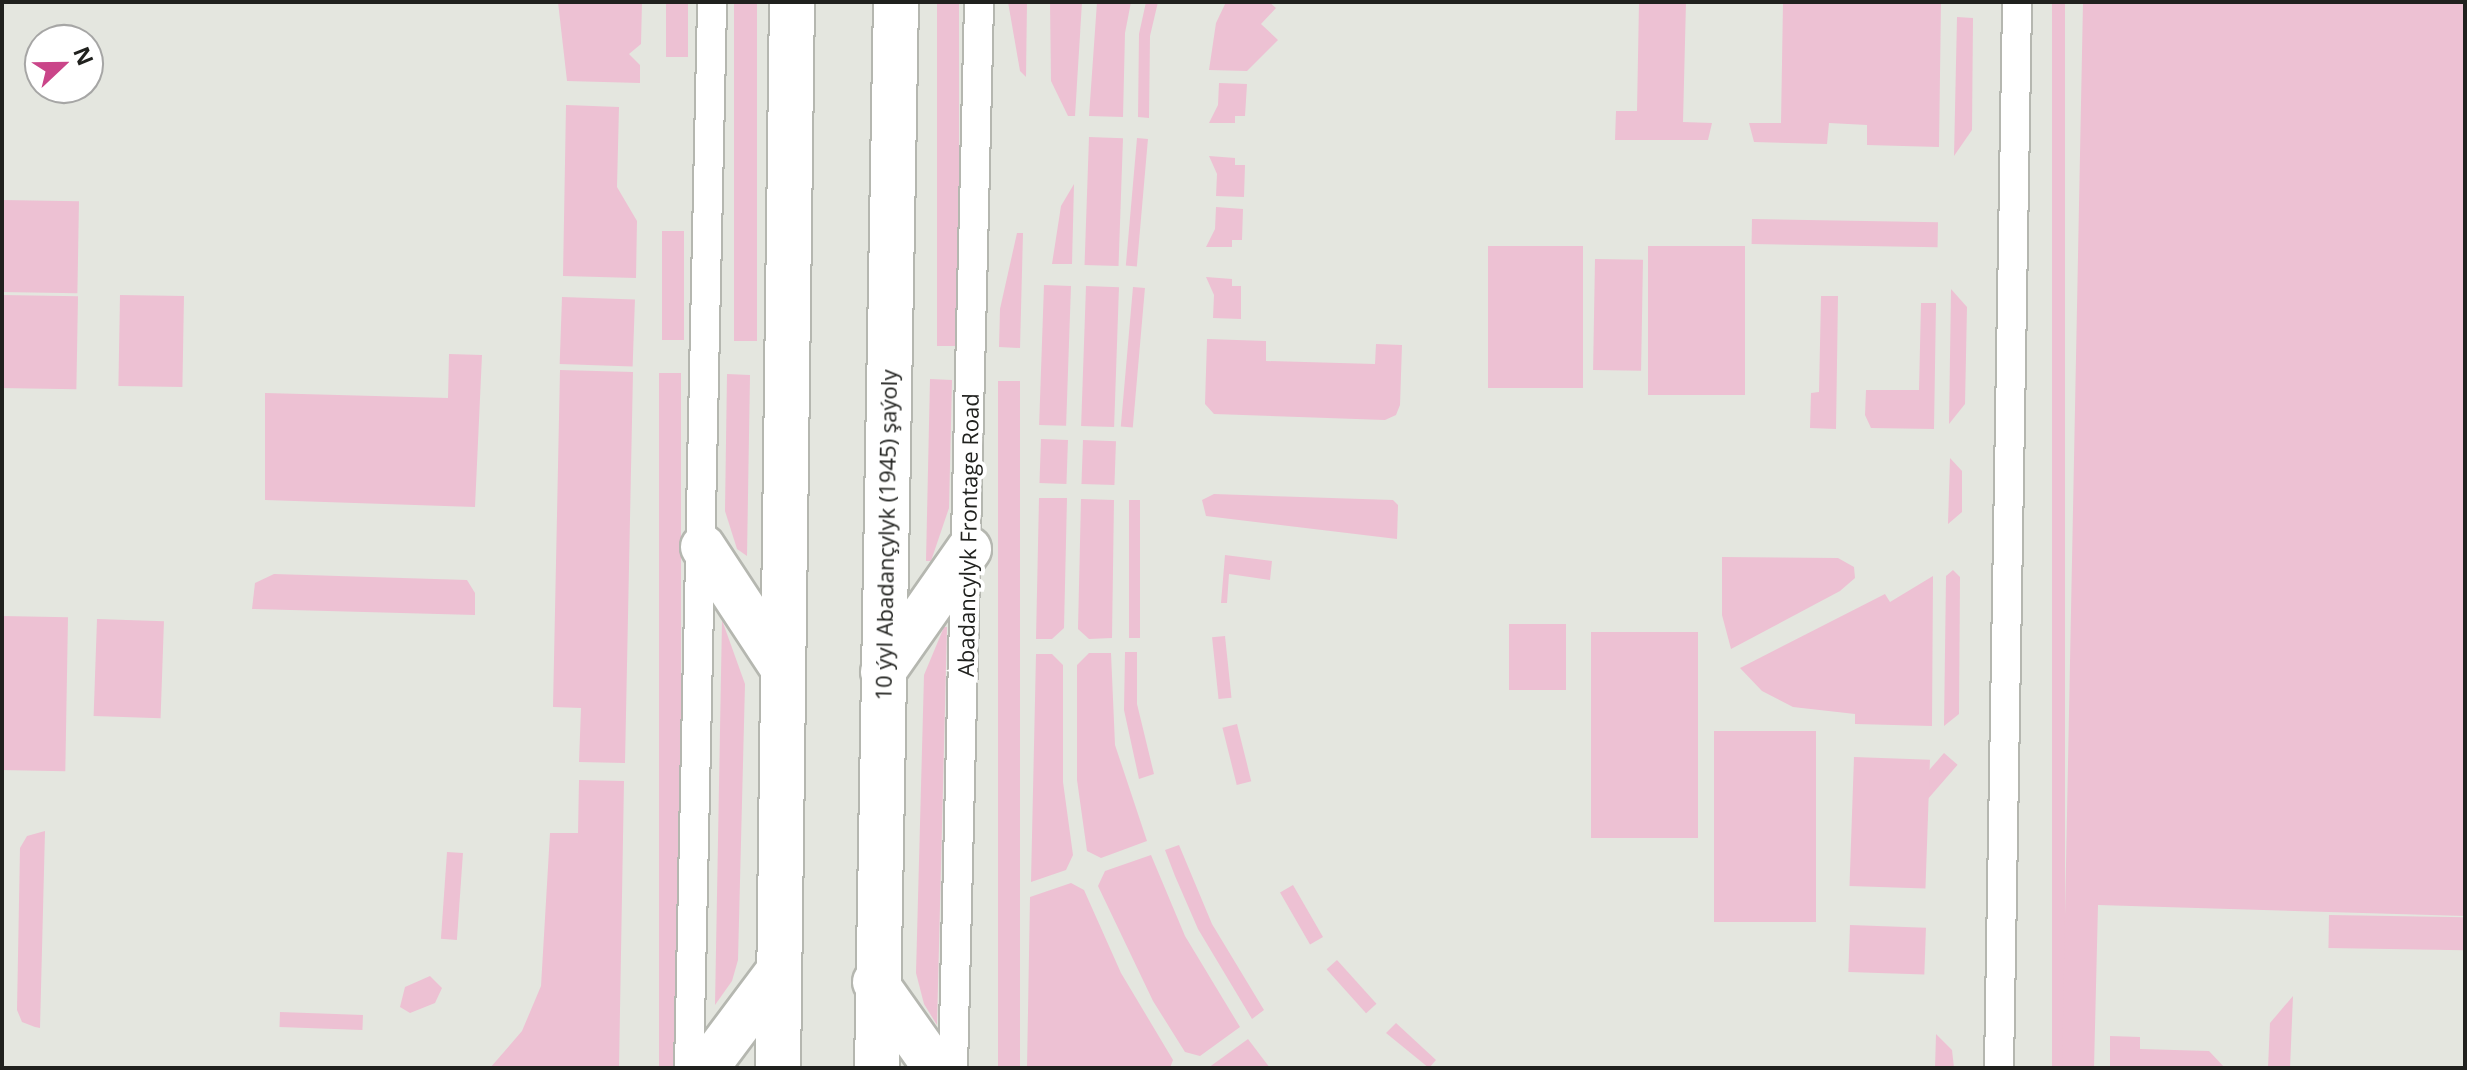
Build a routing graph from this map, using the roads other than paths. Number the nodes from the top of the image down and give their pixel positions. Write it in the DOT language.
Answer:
graph roads {
  1 [pos="712,2"];
  2 [pos="792,2"];
  3 [pos="896,2"];
  4 [pos="979,2"];
  5 [pos="2017,2"];
  6 [pos="703,547"];
  7 [pos="969,549"];
  8 [pos="780,664"];
  9 [pos="883,672"];
  10 [pos="777,973"];
  11 [pos="875,982"];
  12 [pos="689,1068"];
  13 [pos="706,1068"];
  14 [pos="778,1068"];
  15 [pos="877,1068"];
  16 [pos="936,1068"];
  17 [pos="953,1068"];
  18 [pos="1999,1068"];
  1 -- 6 [label="street"];
  2 -- 8 [label="main road"];
  3 -- 9 [label="main road, 10 ýyl Abadançylyk (1945) şaýoly"];
  4 -- 7 [label="street, Abadancylyk Frontage Road"];
  5 -- 18 [label="street"];
  6 -- 8 [label="main road"];
  6 -- 12 [label="street"];
  7 -- 9 [label="main road"];
  7 -- 17 [label="street, Abadancylyk Frontage Road"];
  8 -- 10 [label="main road"];
  9 -- 11 [label="main road, 10 ýyl Abadançylyk (1945) şaýoly"];
  10 -- 13 [label="main road"];
  10 -- 14 [label="main road"];
  11 -- 15 [label="main road, 10 ýyl Abadançylyk (1945) şaýoly"];
  11 -- 16 [label="main road"];
}
